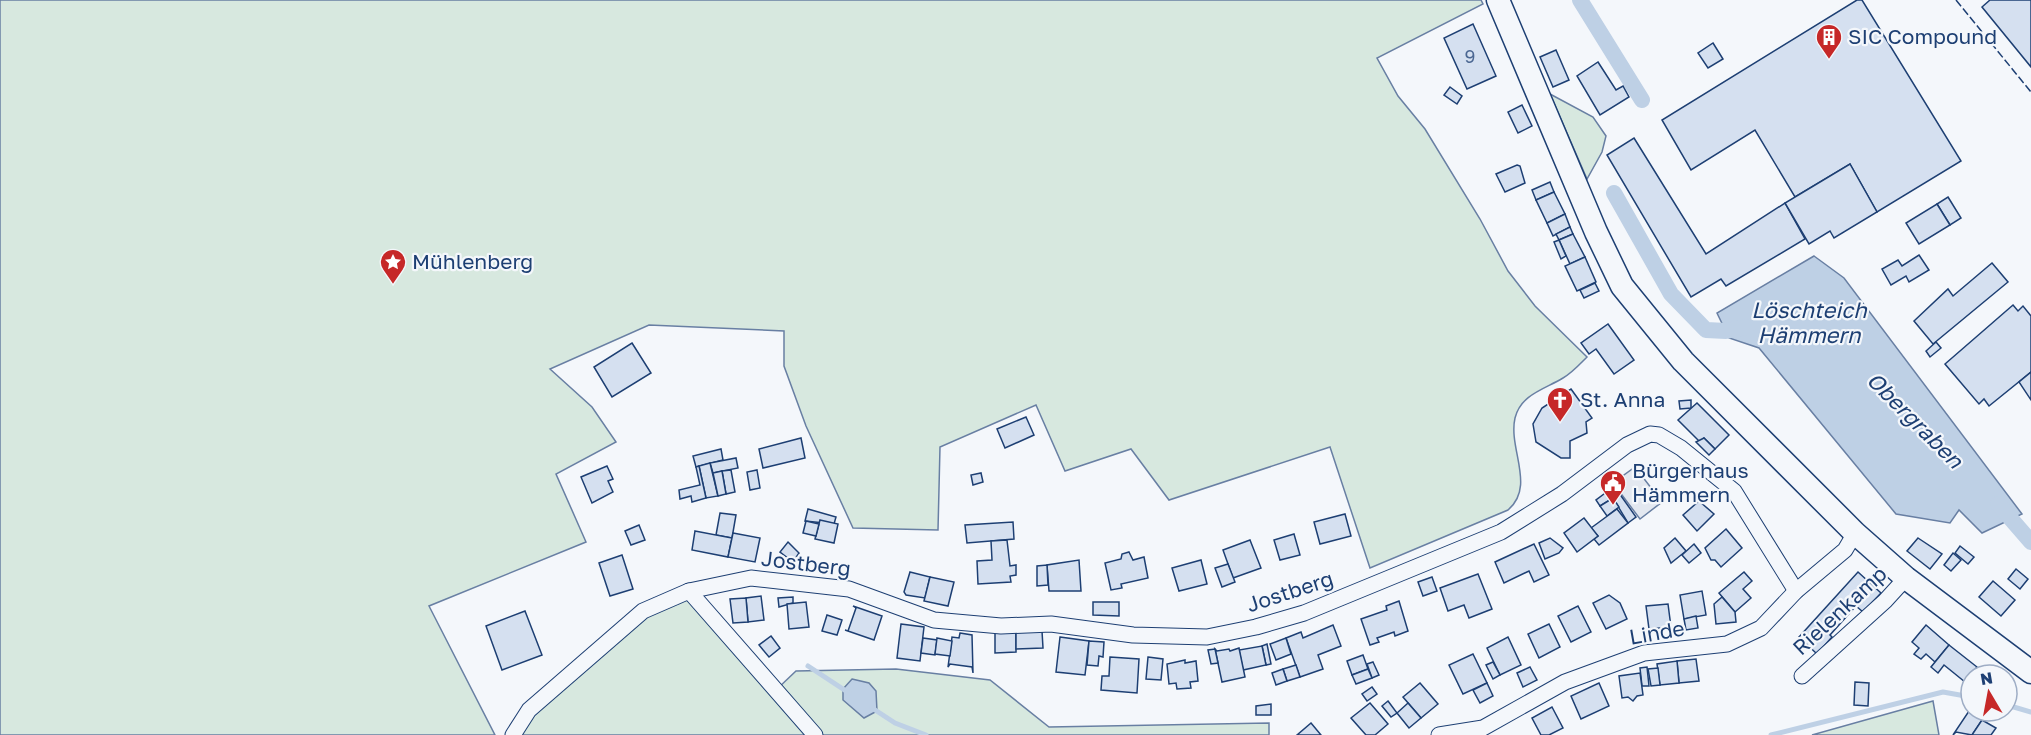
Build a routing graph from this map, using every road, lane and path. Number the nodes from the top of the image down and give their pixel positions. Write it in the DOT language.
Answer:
graph roads {
  1 [pos="1498,0"];
  2 [pos="1855,533"];
  3 [pos="1906,578"];
  4 [pos="689,591"];
  5 [pos="1796,591"];
  6 [pos="2031,672"];
  7 [pos="1802,675"];
  8 [pos="513,735"];
  9 [pos="815,735"];
  10 [pos="1439,735"];
  1 -- 2 [label="main road"];
  2 -- 3 [label="main road"];
  2 -- 5 [label="street, Linde"];
  3 -- 6 [label="main road"];
  3 -- 7 [label="street, Rielenkamp"];
  4 -- 5 [label="street, Jostberg"];
  4 -- 8 [label="street, Jostberg"];
  4 -- 9 [label="street"];
  5 -- 10 [label="street, Linde"];
}
